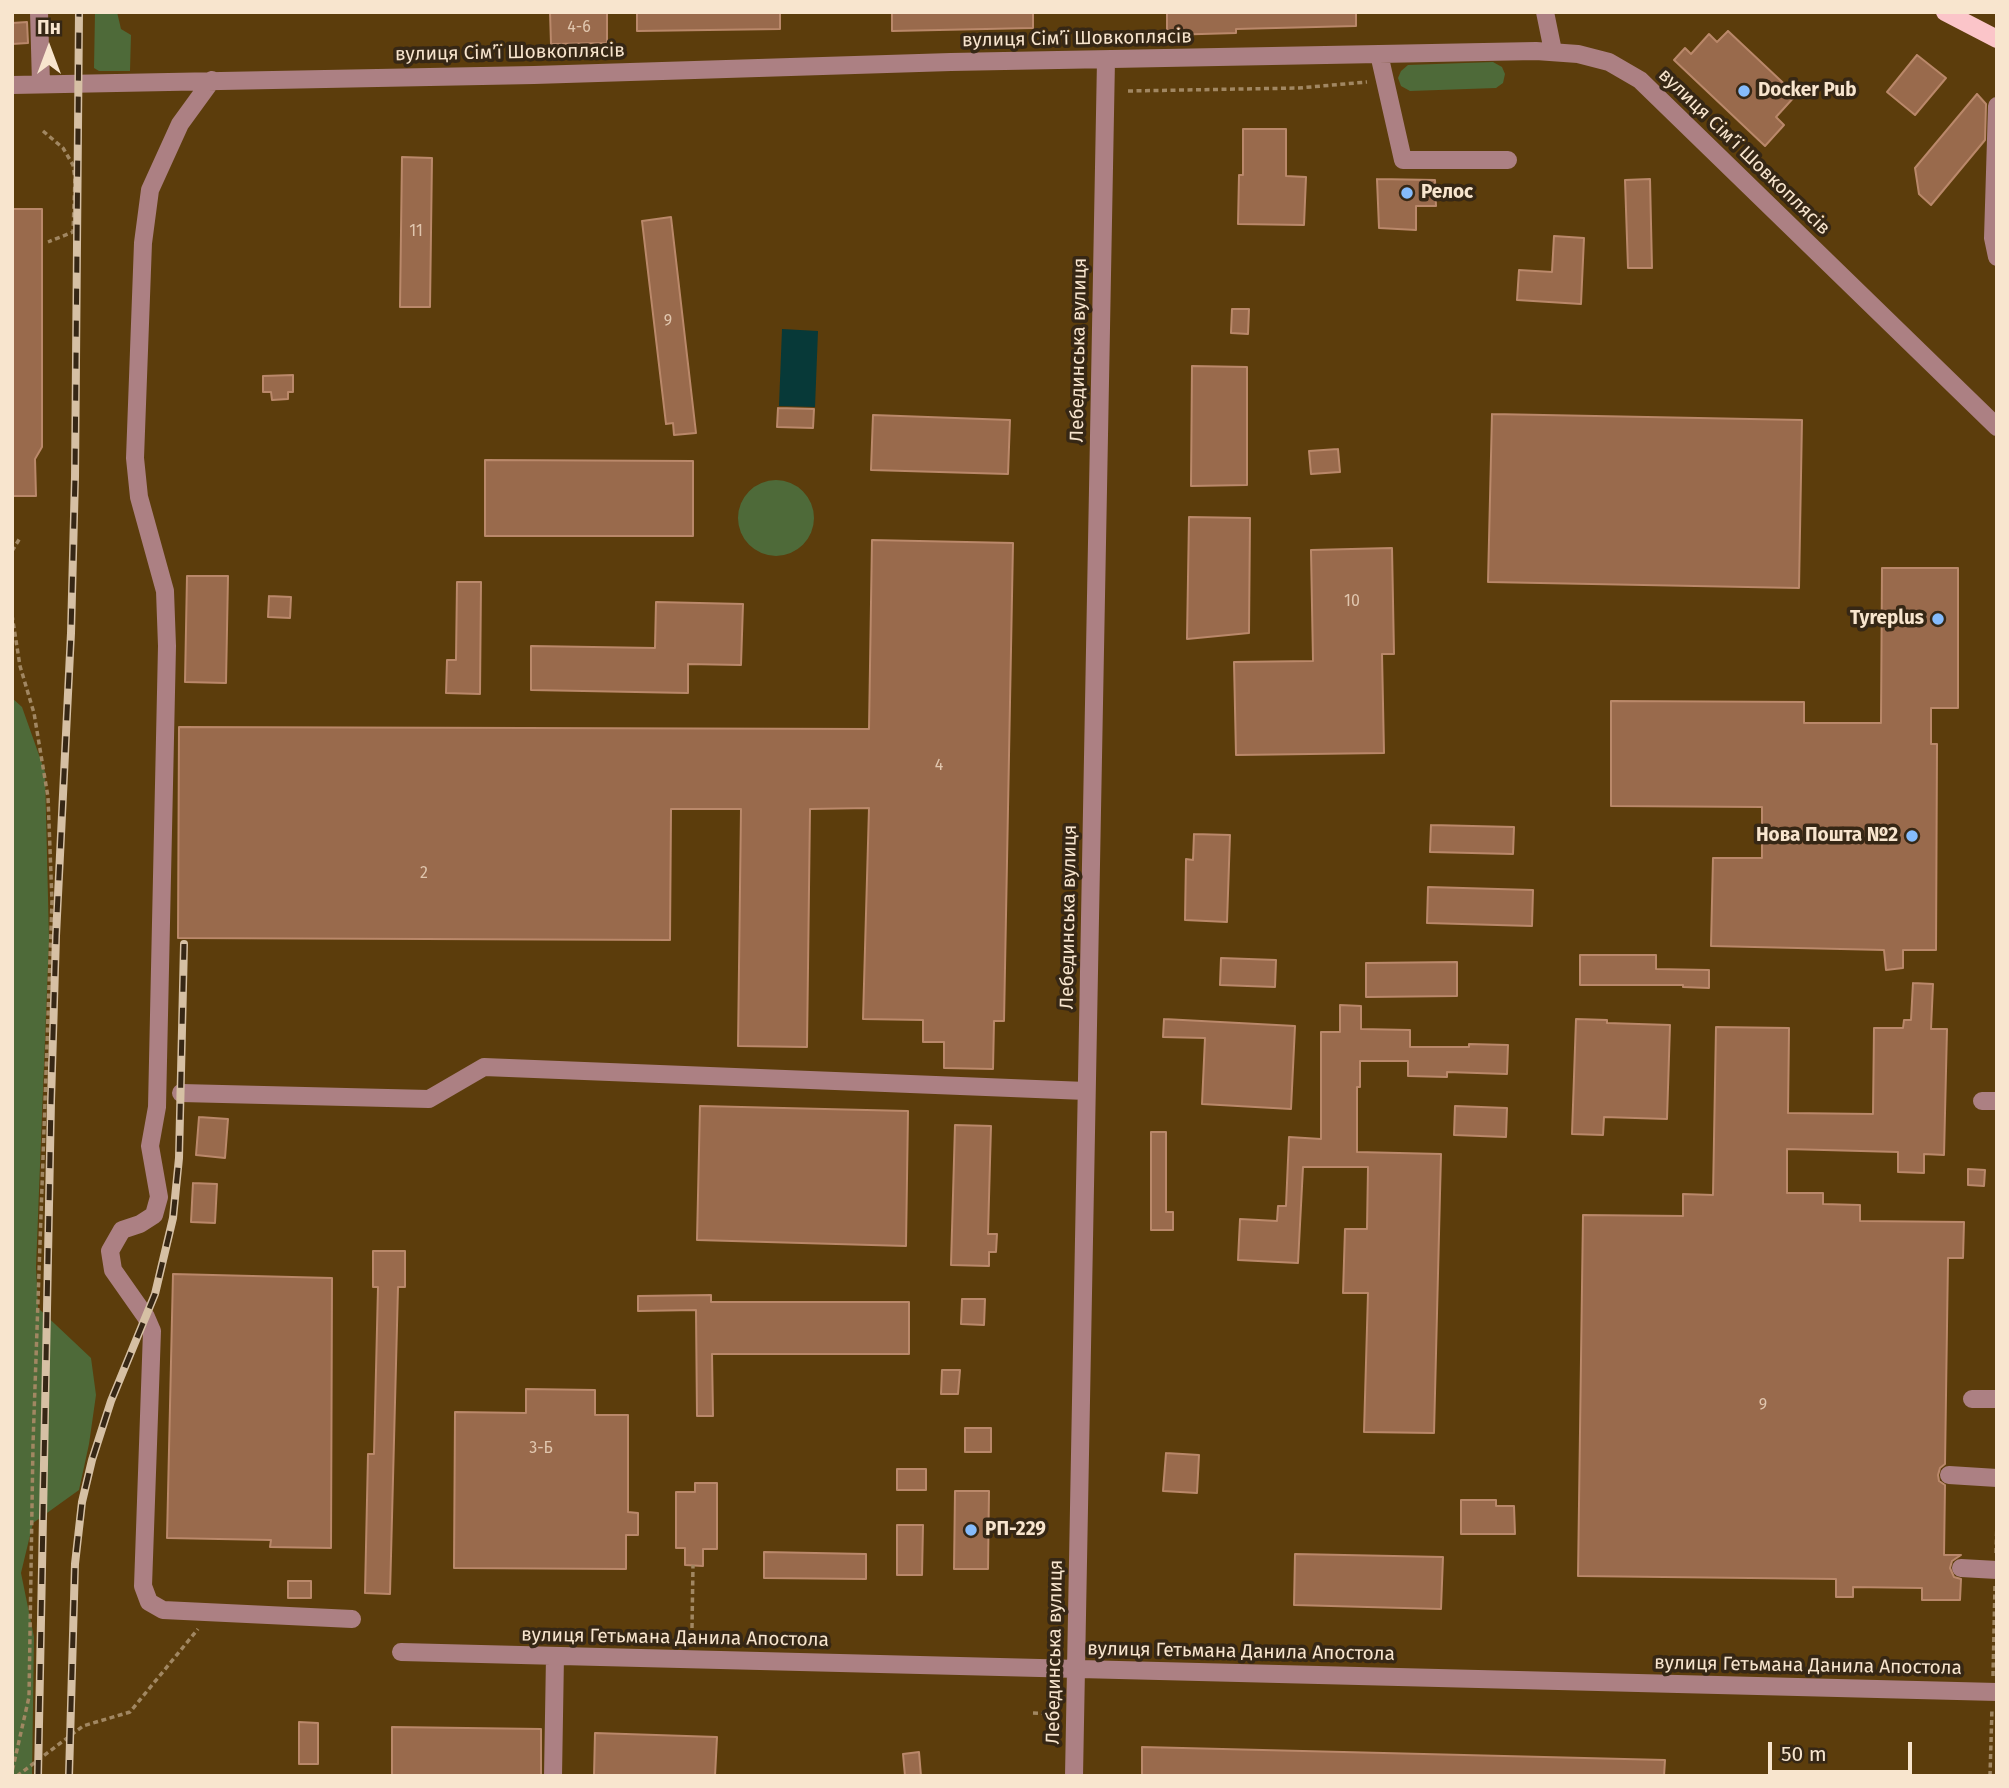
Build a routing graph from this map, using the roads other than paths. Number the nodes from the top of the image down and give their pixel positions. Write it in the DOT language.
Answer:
graph roads {
  1 [pos="40,12"];
  2 [pos="1545,12"];
  3 [pos="1945,12"];
  4 [pos="1997,39"];
  5 [pos="1553,51"];
  6 [pos="1379,54"];
  7 [pos="1105,60"];
  8 [pos="212,80"];
  9 [pos="41,84"];
  10 [pos="12,85"];
  11 [pos="1997,106"];
  12 [pos="1508,160"];
  13 [pos="1997,257"];
  14 [pos="1997,427"];
  15 [pos="1086,1091"];
  16 [pos="181,1093"];
  17 [pos="1972,1399"];
  18 [pos="1997,1399"];
  19 [pos="1948,1475"];
  20 [pos="1997,1478"];
  21 [pos="1961,1568"];
  22 [pos="1996,1570"];
  23 [pos="352,1619"];
  24 [pos="401,1652"];
  25 [pos="555,1656"];
  26 [pos="1076,1669"];
  27 [pos="1994,1692"];
  28 [pos="553,1776"];
  29 [pos="1074,1776"];
  1 -- 9 [label="street"];
  2 -- 5 [label="street"];
  3 -- 4 [label="main road"];
  5 -- 6 [label="street, вулиця Сімʼї Шовкоплясів"];
  5 -- 14 [label="street, вулиця Сімʼї Шовкоплясів"];
  6 -- 7 [label="street, вулиця Сімʼї Шовкоплясів"];
  6 -- 12 [label="street"];
  7 -- 8 [label="street, вулиця Сімʼї Шовкоплясів"];
  7 -- 15 [label="street, Лебединська вулиця"];
  8 -- 9 [label="street, вулиця Сімʼї Шовкоплясів"];
  8 -- 23 [label="street"];
  9 -- 10 [label="street, вулиця Сімʼї Шовкоплясів"];
  11 -- 13 [label="street"];
  15 -- 16 [label="street"];
  15 -- 26 [label="street, Лебединська вулиця"];
  17 -- 18 [label="street"];
  19 -- 20 [label="street"];
  21 -- 22 [label="street"];
  24 -- 25 [label="street, вулиця Гетьмана Данила Апостола"];
  25 -- 26 [label="street, вулиця Гетьмана Данила Апостола"];
  25 -- 28 [label="street"];
  26 -- 27 [label="street, вулиця Гетьмана Данила Апостола"];
  26 -- 29 [label="street, Лебединська вулиця"];
}
